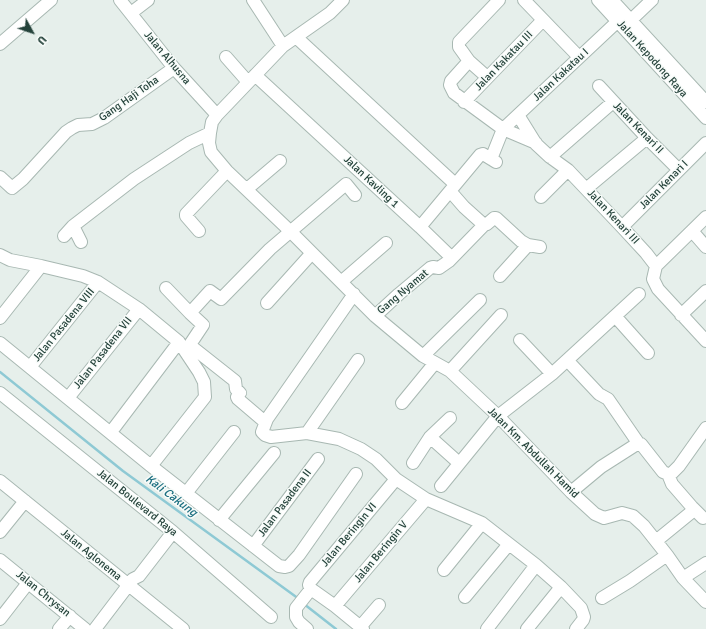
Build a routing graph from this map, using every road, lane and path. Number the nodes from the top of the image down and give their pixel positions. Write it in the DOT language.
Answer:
graph roads {
  1 [pos="51,0"];
  2 [pos="120,0"];
  3 [pos="148,0"];
  4 [pos="254,0"];
  5 [pos="343,0"];
  6 [pos="499,0"];
  7 [pos="524,0"];
  8 [pos="598,0"];
  9 [pos="612,0"];
  10 [pos="652,0"];
  11 [pos="131,13"];
  12 [pos="618,16"];
  13 [pos="543,20"];
  14 [pos="632,26"];
  15 [pos="296,37"];
  16 [pos="0,44"];
  17 [pos="284,46"];
  18 [pos="226,57"];
  19 [pos="579,57"];
  20 [pos="469,61"];
  21 [pos="174,68"];
  22 [pos="487,77"];
  23 [pos="251,79"];
  24 [pos="599,86"];
  25 [pos="464,102"];
  26 [pos="613,102"];
  27 [pos="706,102"];
  28 [pos="216,115"];
  29 [pos="518,115"];
  30 [pos="706,118"];
  31 [pos="503,129"];
  32 [pos="210,132"];
  33 [pos="647,138"];
  34 [pos="706,143"];
  35 [pos="536,144"];
  36 [pos="550,157"];
  37 [pos="280,161"];
  38 [pos="568,170"];
  39 [pos="679,170"];
  40 [pos="227,171"];
  41 [pos="360,172"];
  42 [pos="0,177"];
  43 [pos="346,184"];
  44 [pos="453,187"];
  45 [pos="247,189"];
  46 [pos="586,189"];
  47 [pos="355,195"];
  48 [pos="541,197"];
  49 [pos="706,217"];
  50 [pos="484,225"];
  51 [pos="73,226"];
  52 [pos="420,227"];
  53 [pos="622,227"];
  54 [pos="199,231"];
  55 [pos="290,231"];
  56 [pos="692,231"];
  57 [pos="64,236"];
  58 [pos="82,242"];
  59 [pos="386,242"];
  60 [pos="528,245"];
  61 [pos="706,247"];
  62 [pos="540,248"];
  63 [pos="312,253"];
  64 [pos="0,255"];
  65 [pos="452,258"];
  66 [pos="41,266"];
  67 [pos="656,266"];
  68 [pos="500,276"];
  69 [pos="98,282"];
  70 [pos="341,282"];
  71 [pos="166,288"];
  72 [pos="706,291"];
  73 [pos="354,294"];
  74 [pos="639,294"];
  75 [pos="480,300"];
  76 [pos="267,303"];
  77 [pos="139,309"];
  78 [pos="190,313"];
  79 [pos="501,315"];
  80 [pos="681,315"];
  81 [pos="375,316"];
  82 [pos="616,316"];
  83 [pos="0,318"];
  84 [pos="520,340"];
  85 [pos="706,341"];
  86 [pos="179,342"];
  87 [pos="0,343"];
  88 [pos="648,353"];
  89 [pos="422,356"];
  90 [pos="358,360"];
  91 [pos="567,360"];
  92 [pos="434,364"];
  93 [pos="30,367"];
  94 [pos="450,371"];
  95 [pos="552,374"];
  96 [pos="0,393"];
  97 [pos="68,398"];
  98 [pos="402,403"];
  99 [pos="498,416"];
  100 [pos="450,418"];
  101 [pos="265,422"];
  102 [pos="706,428"];
  103 [pos="110,432"];
  104 [pos="234,432"];
  105 [pos="307,433"];
  106 [pos="430,437"];
  107 [pos="639,444"];
  108 [pos="274,454"];
  109 [pos="318,459"];
  110 [pos="459,462"];
  111 [pos="413,463"];
  112 [pos="151,466"];
  113 [pos="356,474"];
  114 [pos="668,474"];
  115 [pos="396,479"];
  116 [pos="0,481"];
  117 [pos="441,486"];
  118 [pos="187,492"];
  119 [pos="571,492"];
  120 [pos="426,499"];
  121 [pos="25,501"];
  122 [pos="694,510"];
  123 [pos="703,518"];
  124 [pos="219,520"];
  125 [pos="482,523"];
  126 [pos="171,531"];
  127 [pos="0,532"];
  128 [pos="656,541"];
  129 [pos="509,544"];
  130 [pos="253,546"];
  131 [pos="667,554"];
  132 [pos="0,560"];
  133 [pos="706,563"];
  134 [pos="536,565"];
  135 [pos="444,570"];
  136 [pos="683,578"];
  137 [pos="131,582"];
  138 [pos="28,583"];
  139 [pos="561,587"];
  140 [pos="310,591"];
  141 [pos="465,597"];
  142 [pos="602,598"];
  143 [pos="706,602"];
  144 [pos="379,605"];
  145 [pos="336,606"];
  146 [pos="70,616"];
  147 [pos="271,617"];
  148 [pos="0,619"];
  149 [pos="300,627"];
  150 [pos="362,628"];
  151 [pos="59,629"];
  152 [pos="85,629"];
  153 [pos="95,629"];
  154 [pos="183,629"];
  155 [pos="487,629"];
  156 [pos="526,629"];
  157 [pos="576,629"];
  1 -- 16 [label="street"];
  2 -- 11 [label="street, Jalan Alhusna"];
  3 -- 11 [label="street"];
  4 -- 17 [label="street"];
  5 -- 15 [label="street"];
  6 -- 20 [label="street"];
  7 -- 13 [label="street"];
  8 -- 12 [label="street, Jalan Kepodong Raya"];
  9 -- 12 [label="street, Jalan Kepodong Raya"];
  10 -- 14 [label="street"];
  11 -- 21 [label="street, Jalan Alhusna"];
  12 -- 14 [label="street, Jalan Kepodong Raya"];
  12 -- 19 [label="street, Jalan Kakatau I"];
  13 -- 19 [label="street"];
  13 -- 22 [label="street, Jalan Kakatau III"];
  14 -- 27 [label="street, Jalan Kepodong Raya"];
  14 -- 30 [label="street, Jalan Kepodong Raya"];
  15 -- 17 [label="street"];
  15 -- 44 [label="street"];
  17 -- 23 [label="street"];
  18 -- 23 [label="street, Jalan Kavling 1"];
  19 -- 29 [label="street, Jalan Kakatau I"];
  20 -- 22 [label="street"];
  20 -- 25 [label="street, Jalan Kenari III"];
  21 -- 28 [label="street, Jalan Alhusna"];
  21 -- 42 [label="street, Gang Haji Toha"];
  22 -- 25 [label="street, Jalan Kakatau III"];
  23 -- 28 [label="street"];
  23 -- 41 [label="street, Jalan Kavling 1"];
  24 -- 26 [label="street, Jalan Kenari II"];
  25 -- 31 [label="street, Jalan Kenari III"];
  26 -- 33 [label="street, Jalan Kenari II"];
  26 -- 36 [label="street"];
  28 -- 32 [label="street"];
  29 -- 31 [label="street, Jalan Kakatau I"];
  29 -- 35 [label="street, Jalan Kenari III"];
  31 -- 35 [label="street, Jalan Kenari III"];
  31 -- 44 [label="street"];
  32 -- 40 [label="street, Jalan Km. Abdullah Hamid"];
  32 -- 51 [label="street"];
  33 -- 39 [label="street, Jalan Kenari II"];
  33 -- 46 [label="street"];
  34 -- 39 [label="street, Jalan Kenari I"];
  35 -- 36 [label="street, Jalan Kenari III"];
  36 -- 38 [label="street, Jalan Kenari III"];
  37 -- 45 [label="street"];
  38 -- 46 [label="street, Jalan Kenari III"];
  38 -- 48 [label="street"];
  39 -- 53 [label="street, Jalan Kenari I"];
  40 -- 45 [label="street, Jalan Km. Abdullah Hamid"];
  40 -- 54 [label="street"];
  41 -- 43 [label="street"];
  41 -- 52 [label="street, Jalan Kavling 1"];
  43 -- 47 [label="street"];
  43 -- 55 [label="street"];
  44 -- 50 [label="street"];
  44 -- 52 [label="street"];
  45 -- 55 [label="street, Jalan Km. Abdullah Hamid"];
  46 -- 53 [label="street, Jalan Kenari III"];
  49 -- 56 [label="street"];
  50 -- 60 [label="street"];
  50 -- 65 [label="street"];
  51 -- 57 [label="street"];
  51 -- 58 [label="street"];
  52 -- 65 [label="street, Jalan Kavling 1"];
  53 -- 67 [label="street, Jalan Kenari III"];
  55 -- 63 [label="street, Jalan Km. Abdullah Hamid"];
  55 -- 78 [label="street"];
  56 -- 61 [label="street"];
  56 -- 67 [label="street"];
  59 -- 70 [label="street"];
  60 -- 62 [label="street"];
  60 -- 68 [label="street"];
  63 -- 70 [label="street, Jalan Km. Abdullah Hamid"];
  63 -- 76 [label="street"];
  64 -- 66 [label="street"];
  65 -- 81 [label="street, Gang Nyamat"];
  66 -- 69 [label="street"];
  66 -- 83 [label="street"];
  67 -- 80 [label="street"];
  69 -- 77 [label="street"];
  69 -- 93 [label="street, Jalan Pasadena VIII"];
  70 -- 73 [label="street, Jalan Km. Abdullah Hamid"];
  71 -- 78 [label="street"];
  72 -- 80 [label="street"];
  73 -- 81 [label="street, Jalan Km. Abdullah Hamid"];
  73 -- 101 [label="street"];
  74 -- 82 [label="street"];
  75 -- 89 [label="street"];
  77 -- 86 [label="street"];
  77 -- 97 [label="street, Jalan Pasadena VII"];
  78 -- 101 [label="street"];
  79 -- 94 [label="street"];
  80 -- 85 [label="street"];
  81 -- 89 [label="street, Jalan Km. Abdullah Hamid"];
  82 -- 88 [label="street"];
  82 -- 91 [label="street"];
  84 -- 95 [label="street"];
  86 -- 103 [label="street"];
  86 -- 112 [label="street"];
  87 -- 93 [label="street"];
  89 -- 92 [label="street, Jalan Km. Abdullah Hamid"];
  90 -- 105 [label="street"];
  91 -- 95 [label="street"];
  91 -- 107 [label="street"];
  92 -- 94 [label="street, Jalan Km. Abdullah Hamid"];
  92 -- 98 [label="street"];
  93 -- 97 [label="street"];
  94 -- 99 [label="street, Jalan Km. Abdullah Hamid"];
  95 -- 99 [label="street"];
  96 -- 126 [label="street, Jalan Boulevard Raya"];
  97 -- 103 [label="street"];
  99 -- 110 [label="street"];
  99 -- 119 [label="street, Jalan Km. Abdullah Hamid"];
  100 -- 106 [label="street"];
  101 -- 105 [label="street"];
  102 -- 114 [label="street"];
  103 -- 112 [label="street"];
  104 -- 118 [label="street"];
  105 -- 115 [label="street"];
  106 -- 110 [label="street"];
  106 -- 111 [label="street"];
  107 -- 114 [label="street"];
  107 -- 119 [label="street"];
  108 -- 124 [label="street"];
  109 -- 130 [label="street, Jalan Pasadena II"];
  110 -- 117 [label="street"];
  112 -- 118 [label="street"];
  113 -- 130 [label="street"];
  114 -- 122 [label="street"];
  115 -- 120 [label="street"];
  115 -- 140 [label="street, Jalan Beringin VI"];
  116 -- 121 [label="street, Jalan Aglonema"];
  118 -- 124 [label="street"];
  119 -- 128 [label="street, Jalan Km. Abdullah Hamid"];
  120 -- 125 [label="street"];
  120 -- 145 [label="street, Jalan Beringin V"];
  121 -- 127 [label="street"];
  121 -- 137 [label="street, Jalan Aglonema"];
  122 -- 123 [label="street"];
  122 -- 128 [label="street"];
  124 -- 130 [label="street"];
  125 -- 129 [label="street"];
  125 -- 135 [label="street"];
  126 -- 137 [label="street"];
  126 -- 147 [label="street, Jalan Boulevard Raya"];
  128 -- 131 [label="street, Jalan Km. Abdullah Hamid"];
  129 -- 134 [label="street"];
  129 -- 141 [label="street"];
  131 -- 136 [label="street, Jalan Km. Abdullah Hamid"];
  131 -- 142 [label="street"];
  132 -- 138 [label="street, Jalan Chrysan"];
  133 -- 136 [label="street"];
  134 -- 139 [label="street"];
  134 -- 155 [label="street"];
  136 -- 143 [label="street, Jalan Km. Abdullah Hamid"];
  137 -- 153 [label="street"];
  137 -- 154 [label="street, Jalan Aglonema"];
  138 -- 146 [label="street, Jalan Chrysan"];
  138 -- 148 [label="street"];
  139 -- 156 [label="street"];
  139 -- 157 [label="street"];
  140 -- 145 [label="street"];
  140 -- 149 [label="street, Jalan Beringin VI"];
  144 -- 150 [label="street"];
  145 -- 150 [label="street"];
  146 -- 151 [label="street"];
  146 -- 152 [label="street, Jalan Chrysan"];
}
